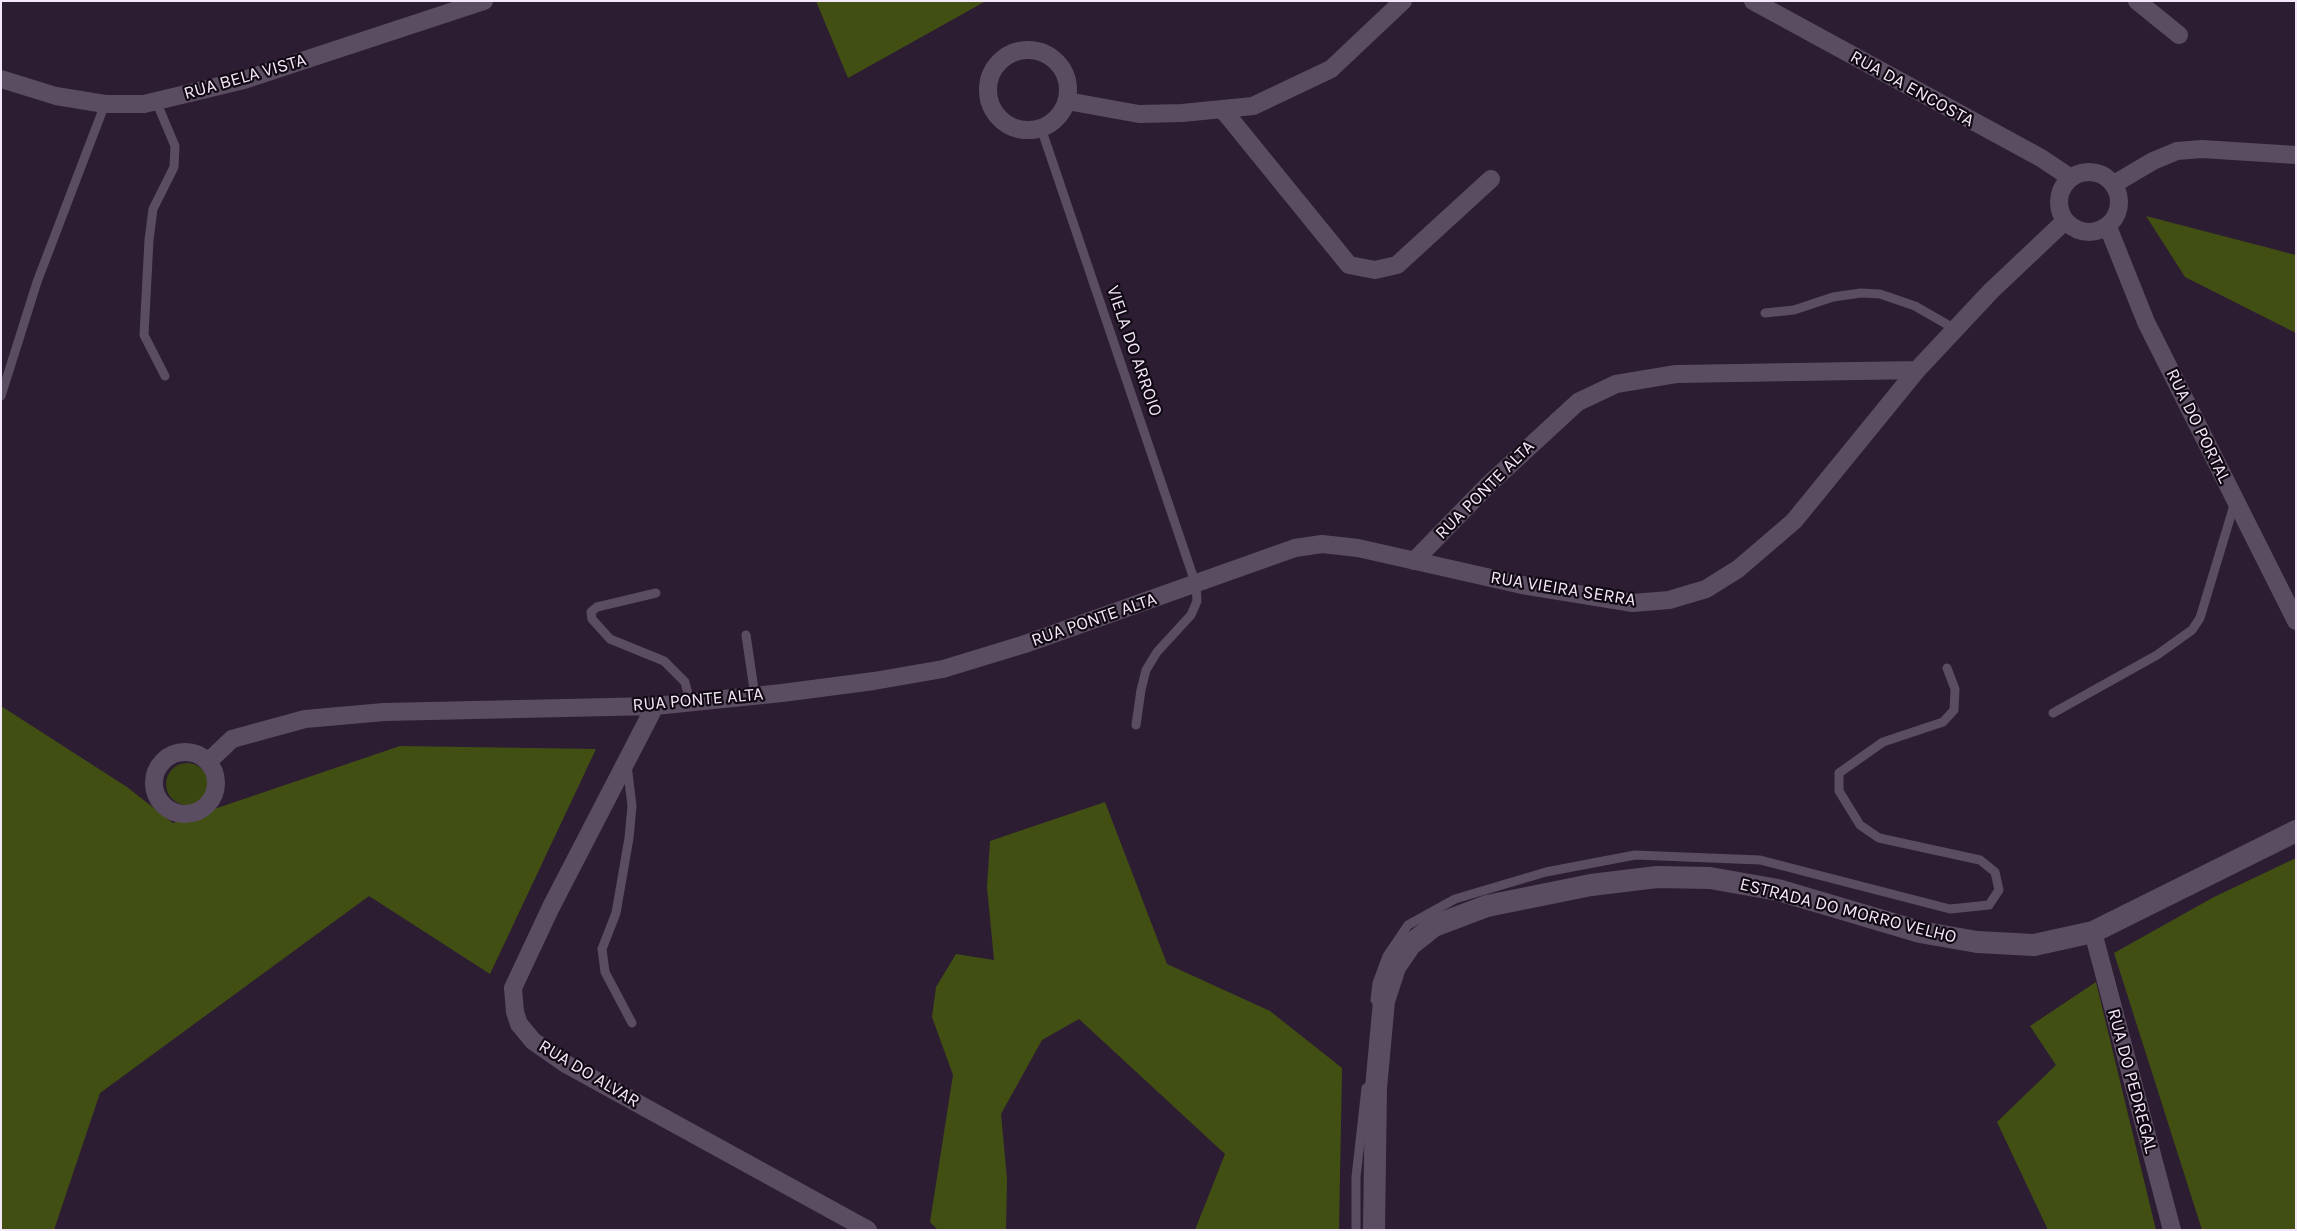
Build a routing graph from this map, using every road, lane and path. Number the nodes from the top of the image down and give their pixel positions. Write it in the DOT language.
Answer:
graph roads {
  1 [pos="484,1"];
  2 [pos="1402,1"];
  3 [pos="1753,1"];
  4 [pos="2137,1"];
  5 [pos="2179,35"];
  6 [pos="1,79"];
  7 [pos="156,101"];
  8 [pos="1067,102"];
  9 [pos="105,104"];
  10 [pos="1223,110"];
  11 [pos="1041,128"];
  12 [pos="2296,155"];
  13 [pos="2071,178"];
  14 [pos="1492,179"];
  15 [pos="2114,184"];
  16 [pos="2065,221"];
  17 [pos="2108,227"];
  18 [pos="1765,314"];
  19 [pos="1955,329"];
  20 [pos="1917,370"];
  21 [pos="165,376"];
  22 [pos="1,396"];
  23 [pos="2235,501"];
  24 [pos="1414,561"];
  25 [pos="1196,585"];
  26 [pos="656,593"];
  27 [pos="2296,621"];
  28 [pos="746,635"];
  29 [pos="1947,668"];
  30 [pos="755,696"];
  31 [pos="690,702"];
  32 [pos="655,706"];
  33 [pos="2053,713"];
  34 [pos="1136,725"];
  35 [pos="627,760"];
  36 [pos="209,762"];
  37 [pos="2296,831"];
  38 [pos="2093,932"];
  39 [pos="632,1023"];
  40 [pos="1369,1060"];
  41 [pos="1367,1080"];
  42 [pos="868,1230"];
  43 [pos="1356,1230"];
  44 [pos="1374,1230"];
  45 [pos="2172,1230"];
  1 -- 7 [label="street, RUA BELA VISTA"];
  2 -- 10 [label="street"];
  3 -- 13 [label="street, RUA DA ENCOSTA"];
  4 -- 5 [label="street"];
  6 -- 9 [label="street, RUA BELA VISTA"];
  7 -- 9 [label="street, RUA BELA VISTA"];
  7 -- 21 [label="lane"];
  8 -- 10 [label="street"];
  8 -- 11 [label="street"];
  8 -- 11 [label="street"];
  9 -- 22 [label="lane"];
  10 -- 14 [label="street"];
  11 -- 25 [label="lane, VIELA DO ARROIO"];
  12 -- 15 [label="street"];
  13 -- 15 [label="street"];
  13 -- 16 [label="street"];
  15 -- 17 [label="street"];
  16 -- 17 [label="street"];
  16 -- 19 [label="street, RUA VIEIRA SERRA"];
  17 -- 23 [label="street, RUA DO PORTAL"];
  18 -- 19 [label="lane"];
  19 -- 20 [label="street, RUA VIEIRA SERRA"];
  20 -- 24 [label="street, RUA PONTE ALTA"];
  20 -- 24 [label="street, RUA VIEIRA SERRA"];
  23 -- 27 [label="street, RUA DO PORTAL"];
  23 -- 33 [label="lane"];
  24 -- 25 [label="street, RUA PONTE ALTA"];
  25 -- 30 [label="street, RUA PONTE ALTA"];
  25 -- 34 [label="lane"];
  26 -- 31 [label="lane"];
  28 -- 30 [label="lane"];
  29 -- 40 [label="lane"];
  30 -- 31 [label="street, RUA PONTE ALTA"];
  31 -- 32 [label="street, RUA PONTE ALTA"];
  32 -- 35 [label="street, RUA DO ALVAR"];
  32 -- 36 [label="street, RUA PONTE ALTA"];
  35 -- 39 [label="lane"];
  35 -- 42 [label="street, RUA DO ALVAR"];
  37 -- 38 [label="street, ESTRADA DO MORRO VELHO"];
  38 -- 44 [label="street, ESTRADA DO MORRO VELHO"];
  38 -- 45 [label="street, RUA DO PEDREGAL"];
  41 -- 43 [label="lane"];
}
